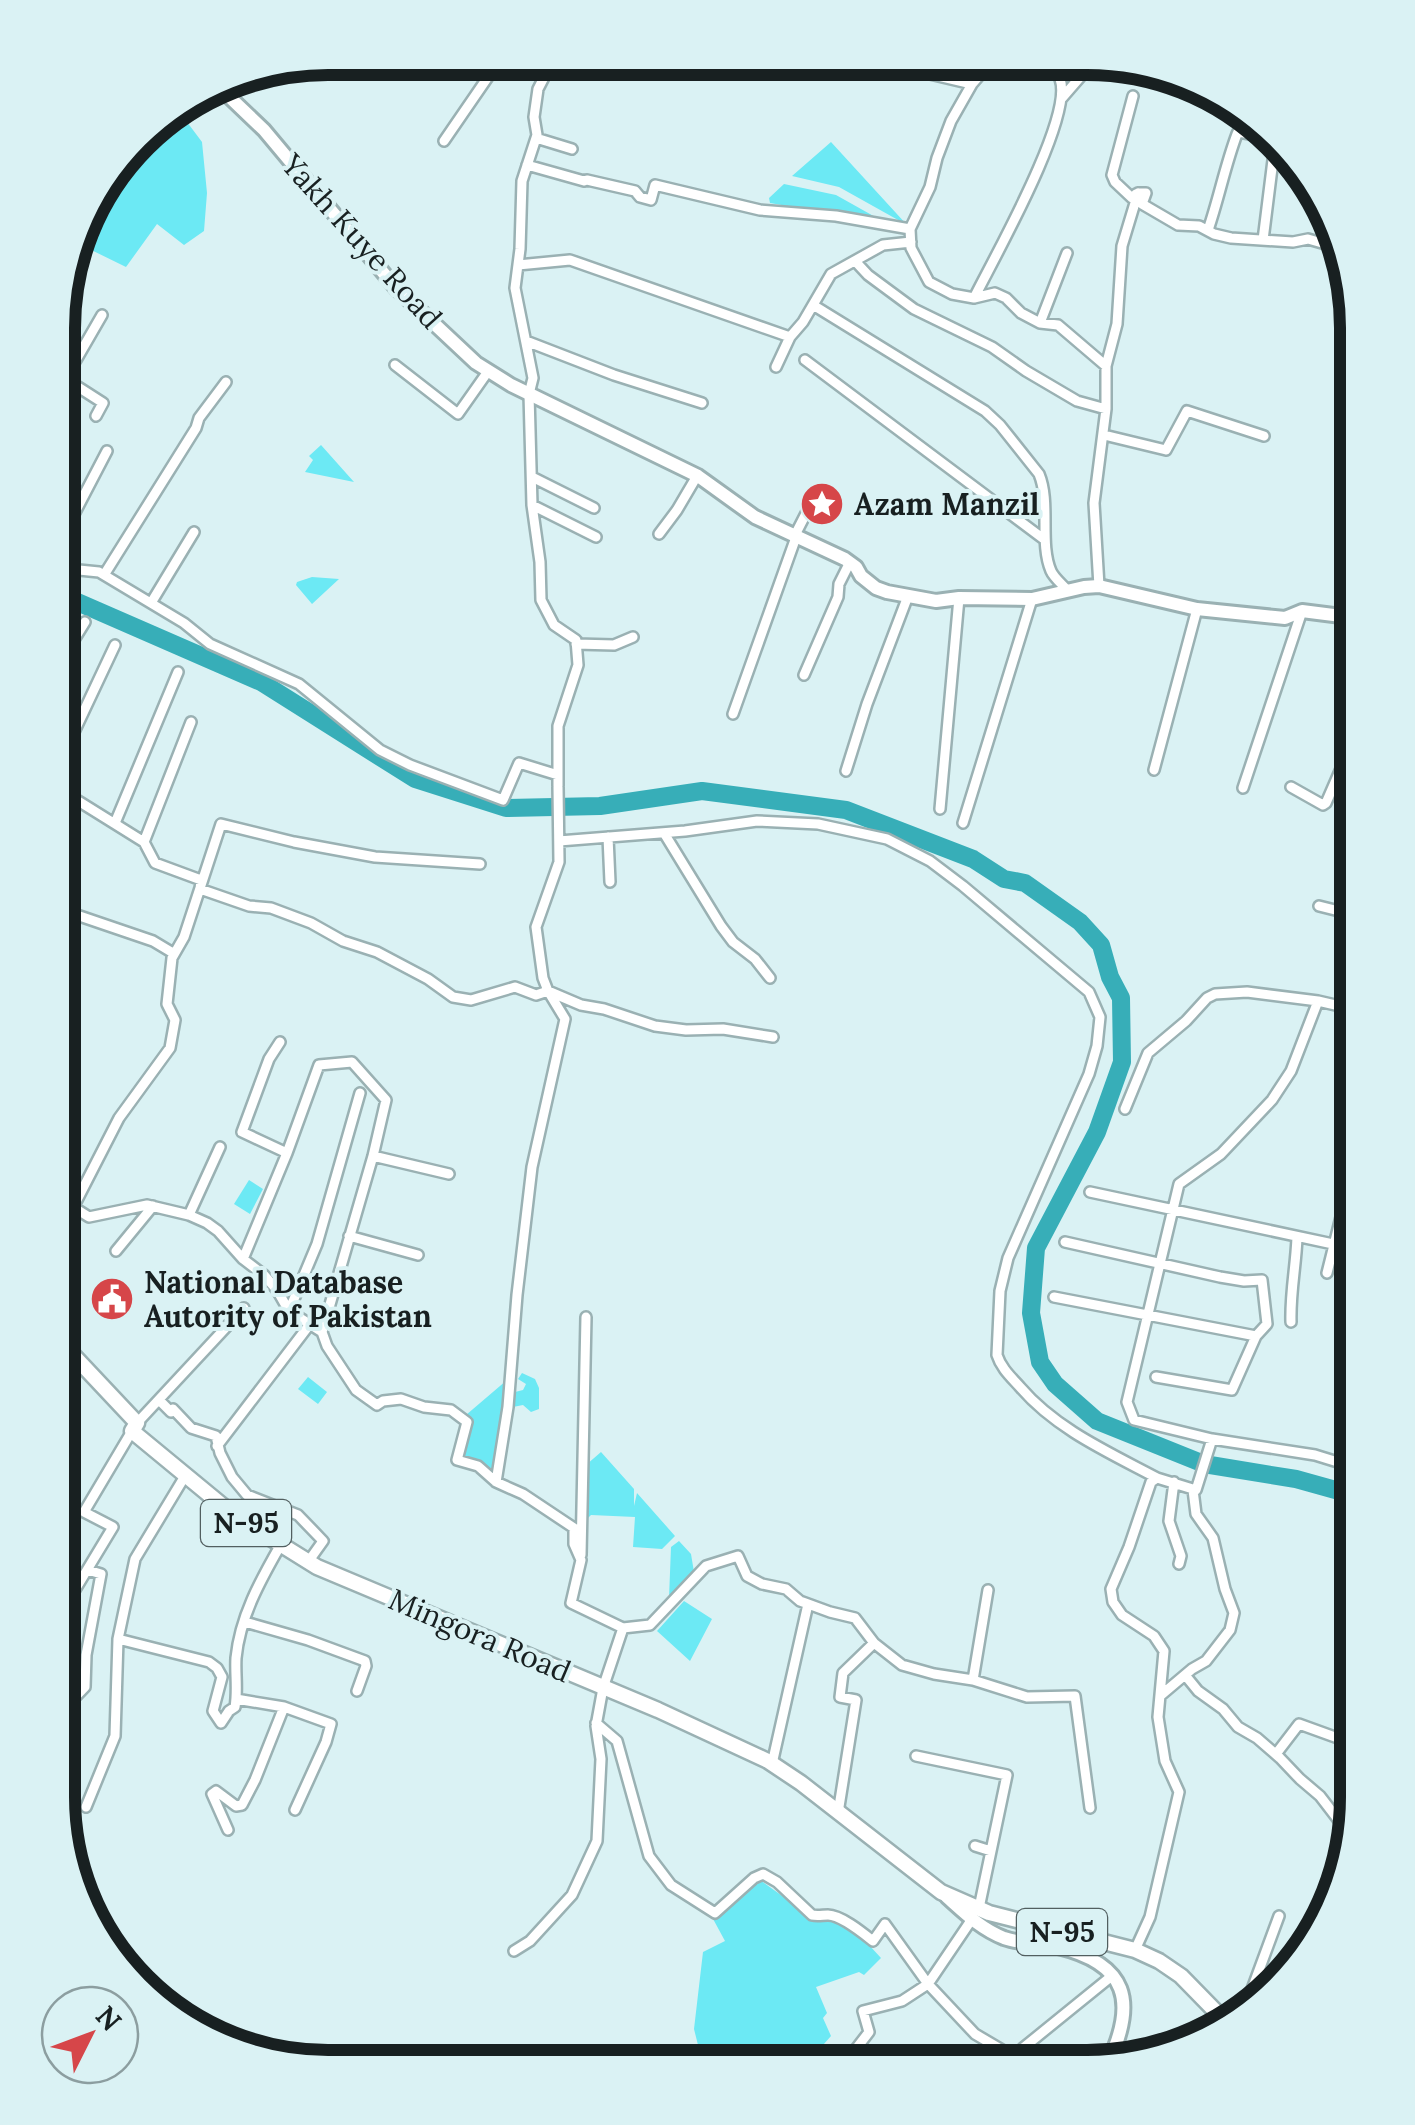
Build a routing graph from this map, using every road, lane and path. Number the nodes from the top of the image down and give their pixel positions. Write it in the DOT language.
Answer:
graph roads {
  1 [pos="489,75"];
  2 [pos="546,75"];
  3 [pos="936,75"];
  4 [pos="980,75"];
  5 [pos="1057,75"];
  6 [pos="1083,75"];
  7 [pos="972,84"];
  8 [pos="227,96"];
  9 [pos="1133,96"];
  10 [pos="1062,98"];
  11 [pos="1249,134"];
  12 [pos="536,138"];
  13 [pos="444,141"];
  14 [pos="572,149"];
  15 [pos="1273,157"];
  16 [pos="527,165"];
  17 [pos="1138,193"];
  18 [pos="910,230"];
  19 [pos="1208,230"];
  20 [pos="1263,240"];
  21 [pos="911,242"];
  22 [pos="1326,243"];
  23 [pos="1067,253"];
  24 [pos="855,261"];
  25 [pos="518,265"];
  26 [pos="974,298"];
  27 [pos="812,305"];
  28 [pos="102,315"];
  29 [pos="1040,324"];
  30 [pos="790,336"];
  31 [pos="526,342"];
  32 [pos="805,360"];
  33 [pos="75,361"];
  34 [pos="395,365"];
  35 [pos="776,366"];
  36 [pos="1106,366"];
  37 [pos="488,370"];
  38 [pos="226,382"];
  39 [pos="75,386"];
  40 [pos="529,394"];
  41 [pos="702,403"];
  42 [pos="1106,409"];
  43 [pos="96,416"];
  44 [pos="1104,435"];
  45 [pos="1264,436"];
  46 [pos="107,450"];
  47 [pos="696,476"];
  48 [pos="532,477"];
  49 [pos="815,496"];
  50 [pos="532,505"];
  51 [pos="594,508"];
  52 [pos="75,515"];
  53 [pos="194,532"];
  54 [pos="660,534"];
  55 [pos="596,537"];
  56 [pos="794,537"];
  57 [pos="1046,540"];
  58 [pos="850,562"];
  59 [pos="75,570"];
  60 [pos="104,575"];
  61 [pos="1099,586"];
  62 [pos="1067,590"];
  63 [pos="908,596"];
  64 [pos="959,598"];
  65 [pos="1032,599"];
  66 [pos="151,604"];
  67 [pos="1197,609"];
  68 [pos="1302,610"];
  69 [pos="1340,615"];
  70 [pos="85,622"];
  71 [pos="633,637"];
  72 [pos="75,638"];
  73 [pos="576,644"];
  74 [pos="115,645"];
  75 [pos="178,672"];
  76 [pos="804,675"];
  77 [pos="733,714"];
  78 [pos="192,722"];
  79 [pos="75,730"];
  80 [pos="1154,770"];
  81 [pos="846,771"];
  82 [pos="1340,772"];
  83 [pos="558,783"];
  84 [pos="1291,787"];
  85 [pos="1243,788"];
  86 [pos="75,799"];
  87 [pos="940,809"];
  88 [pos="115,823"];
  89 [pos="963,823"];
  90 [pos="664,833"];
  91 [pos="559,837"];
  92 [pos="608,837"];
  93 [pos="144,842"];
  94 [pos="480,864"];
  95 [pos="201,880"];
  96 [pos="610,882"];
  97 [pos="1318,906"];
  98 [pos="1340,911"];
  99 [pos="75,914"];
  100 [pos="173,953"];
  101 [pos="770,978"];
  102 [pos="548,992"];
  103 [pos="1318,1001"];
  104 [pos="1340,1006"];
  105 [pos="773,1037"];
  106 [pos="280,1042"];
  107 [pos="360,1093"];
  108 [pos="1125,1108"];
  109 [pos="220,1148"];
  110 [pos="287,1153"];
  111 [pos="373,1156"];
  112 [pos="449,1174"];
  113 [pos="1090,1192"];
  114 [pos="75,1203"];
  115 [pos="153,1206"];
  116 [pos="75,1208"];
  117 [pos="1173,1210"];
  118 [pos="189,1215"];
  119 [pos="1339,1224"];
  120 [pos="349,1236"];
  121 [pos="1297,1237"];
  122 [pos="1066,1242"];
  123 [pos="1333,1244"];
  124 [pos="116,1252"];
  125 [pos="418,1255"];
  126 [pos="244,1259"];
  127 [pos="1161,1262"];
  128 [pos="1327,1274"];
  129 [pos="1054,1297"];
  130 [pos="244,1308"];
  131 [pos="288,1311"];
  132 [pos="586,1317"];
  133 [pos="1148,1317"];
  134 [pos="1291,1322"];
  135 [pos="310,1324"];
  136 [pos="322,1332"];
  137 [pos="1256,1336"];
  138 [pos="75,1357"];
  139 [pos="80,1362"];
  140 [pos="75,1367"];
  141 [pos="1156,1377"];
  142 [pos="159,1400"];
  143 [pos="134,1427"];
  144 [pos="1211,1442"];
  145 [pos="217,1446"];
  146 [pos="1339,1463"];
  147 [pos="185,1476"];
  148 [pos="1157,1478"];
  149 [pos="496,1482"];
  150 [pos="1174,1482"];
  151 [pos="1195,1486"];
  152 [pos="280,1546"];
  153 [pos="581,1560"];
  154 [pos="308,1562"];
  155 [pos="1179,1564"];
  156 [pos="88,1570"];
  157 [pos="988,1590"];
  158 [pos="75,1591"];
  159 [pos="808,1604"];
  160 [pos="245,1622"];
  161 [pos="623,1628"];
  162 [pos="118,1639"];
  163 [pos="874,1643"];
  164 [pos="1185,1675"];
  165 [pos="973,1680"];
  166 [pos="603,1688"];
  167 [pos="358,1690"];
  168 [pos="1160,1696"];
  169 [pos="75,1697"];
  170 [pos="236,1699"];
  171 [pos="284,1707"];
  172 [pos="596,1723"];
  173 [pos="1339,1738"];
  174 [pos="1276,1754"];
  175 [pos="916,1756"];
  176 [pos="772,1764"];
  177 [pos="86,1807"];
  178 [pos="1090,1808"];
  179 [pos="295,1810"];
  180 [pos="838,1813"];
  181 [pos="1338,1820"];
  182 [pos="228,1830"];
  183 [pos="975,1846"];
  184 [pos="991,1851"];
  185 [pos="976,1914"];
  186 [pos="1279,1916"];
  187 [pos="1135,1950"];
  188 [pos="514,1951"];
  189 [pos="1113,1976"];
  190 [pos="928,1984"];
  191 [pos="1252,1988"];
  192 [pos="1218,2014"];
  193 [pos="1115,2048"];
  194 [pos="855,2050"];
  195 [pos="997,2050"];
  196 [pos="1022,2050"];
  1 -- 13 [label="street"];
  2 -- 12 [label="street"];
  3 -- 7 [label="street"];
  4 -- 7 [label="street"];
  5 -- 10 [label="street"];
  6 -- 10 [label="street"];
  7 -- 18 [label="street"];
  8 -- 37 [label="main road, Yakh Kuye Road"];
  9 -- 17 [label="street"];
  10 -- 26 [label="street"];
  11 -- 19 [label="street"];
  12 -- 14 [label="street"];
  12 -- 16 [label="street"];
  15 -- 20 [label="street"];
  16 -- 18 [label="street"];
  16 -- 25 [label="street"];
  17 -- 19 [label="street"];
  17 -- 36 [label="street"];
  18 -- 21 [label="street"];
  19 -- 20 [label="street"];
  20 -- 22 [label="street"];
  21 -- 24 [label="street"];
  21 -- 26 [label="street"];
  23 -- 29 [label="street"];
  24 -- 27 [label="street"];
  24 -- 42 [label="street"];
  25 -- 30 [label="street"];
  25 -- 31 [label="street"];
  26 -- 29 [label="street"];
  27 -- 30 [label="street"];
  27 -- 57 [label="street"];
  28 -- 33 [label="street"];
  29 -- 36 [label="street"];
  30 -- 35 [label="street"];
  31 -- 40 [label="street"];
  31 -- 41 [label="street"];
  32 -- 57 [label="street"];
  34 -- 37 [label="street"];
  36 -- 42 [label="street"];
  37 -- 40 [label="main road, Yakh Kuye Road"];
  38 -- 60 [label="street"];
  39 -- 43 [label="street"];
  40 -- 47 [label="main road, Yakh Kuye Road"];
  40 -- 48 [label="street"];
  42 -- 44 [label="street"];
  44 -- 45 [label="street"];
  44 -- 61 [label="street"];
  46 -- 52 [label="street"];
  47 -- 54 [label="street"];
  47 -- 56 [label="main road, Yakh Kuye Road"];
  48 -- 50 [label="street"];
  48 -- 51 [label="street"];
  49 -- 56 [label="street"];
  50 -- 55 [label="street"];
  50 -- 73 [label="street"];
  53 -- 66 [label="street"];
  56 -- 58 [label="main road, Yakh Kuye Road"];
  56 -- 77 [label="street"];
  57 -- 62 [label="street"];
  58 -- 63 [label="main road, Yakh Kuye Road"];
  58 -- 76 [label="street"];
  59 -- 60 [label="street"];
  60 -- 66 [label="street"];
  61 -- 62 [label="main road, Yakh Kuye Road"];
  61 -- 67 [label="main road"];
  62 -- 65 [label="main road, Yakh Kuye Road"];
  63 -- 64 [label="main road, Yakh Kuye Road"];
  63 -- 81 [label="street"];
  64 -- 65 [label="main road, Yakh Kuye Road"];
  64 -- 87 [label="street"];
  65 -- 89 [label="street"];
  66 -- 83 [label="street"];
  67 -- 68 [label="main road"];
  67 -- 80 [label="street"];
  68 -- 69 [label="main road"];
  68 -- 85 [label="street"];
  70 -- 72 [label="street"];
  71 -- 73 [label="street"];
  73 -- 83 [label="street"];
  74 -- 79 [label="street"];
  75 -- 88 [label="street"];
  78 -- 93 [label="street"];
  82 -- 84 [label="street"];
  83 -- 91 [label="street"];
  86 -- 88 [label="street"];
  88 -- 93 [label="street"];
  90 -- 92 [label="street"];
  90 -- 101 [label="street"];
  90 -- 148 [label="street"];
  91 -- 92 [label="street"];
  91 -- 102 [label="street"];
  92 -- 96 [label="street"];
  93 -- 95 [label="street"];
  94 -- 95 [label="street"];
  95 -- 100 [label="street"];
  95 -- 102 [label="street"];
  97 -- 98 [label="street"];
  99 -- 100 [label="street"];
  100 -- 114 [label="street"];
  102 -- 105 [label="street"];
  102 -- 149 [label="street"];
  103 -- 104 [label="street"];
  103 -- 108 [label="street"];
  103 -- 117 [label="street"];
  106 -- 110 [label="street"];
  107 -- 131 [label="street"];
  109 -- 118 [label="street"];
  110 -- 111 [label="street"];
  110 -- 126 [label="street"];
  111 -- 112 [label="street"];
  111 -- 120 [label="street"];
  113 -- 117 [label="street"];
  115 -- 116 [label="street"];
  115 -- 118 [label="street"];
  115 -- 124 [label="street"];
  117 -- 121 [label="street"];
  117 -- 127 [label="street"];
  118 -- 126 [label="street"];
  119 -- 123 [label="street"];
  120 -- 125 [label="street"];
  120 -- 136 [label="street"];
  121 -- 123 [label="street"];
  121 -- 134 [label="street"];
  122 -- 127 [label="street"];
  123 -- 128 [label="street"];
  126 -- 131 [label="street"];
  127 -- 133 [label="street"];
  127 -- 137 [label="street"];
  129 -- 133 [label="street"];
  130 -- 142 [label="street"];
  131 -- 135 [label="street"];
  132 -- 153 [label="street"];
  133 -- 137 [label="street"];
  133 -- 144 [label="street"];
  135 -- 136 [label="street"];
  135 -- 145 [label="street"];
  136 -- 149 [label="street"];
  137 -- 141 [label="street"];
  138 -- 139 [label="main road, Mingora Road / N-95"];
  139 -- 140 [label="street"];
  139 -- 143 [label="main road, Mingora Road / N-95"];
  142 -- 143 [label="street"];
  142 -- 145 [label="street"];
  143 -- 147 [label="main road, Mingora Road / N-95"];
  143 -- 156 [label="street"];
  144 -- 146 [label="street"];
  144 -- 151 [label="street"];
  145 -- 154 [label="street"];
  147 -- 152 [label="main road, Mingora Road / N-95"];
  147 -- 162 [label="street"];
  148 -- 150 [label="street"];
  148 -- 168 [label="street"];
  149 -- 153 [label="street"];
  150 -- 151 [label="street"];
  150 -- 155 [label="street"];
  151 -- 164 [label="street"];
  152 -- 154 [label="main road, Mingora Road / N-95"];
  152 -- 160 [label="street"];
  153 -- 161 [label="street"];
  154 -- 166 [label="main road, Mingora Road / N-95"];
  156 -- 158 [label="street"];
  156 -- 169 [label="street"];
  157 -- 165 [label="street"];
  159 -- 161 [label="street"];
  159 -- 163 [label="street"];
  159 -- 176 [label="street"];
  160 -- 167 [label="street"];
  160 -- 170 [label="street"];
  161 -- 166 [label="street"];
  162 -- 170 [label="street"];
  162 -- 177 [label="street"];
  163 -- 165 [label="street"];
  163 -- 180 [label="street"];
  164 -- 168 [label="street"];
  164 -- 174 [label="street"];
  165 -- 178 [label="street"];
  166 -- 172 [label="street"];
  166 -- 176 [label="main road, Mingora Road / N-95"];
  168 -- 187 [label="street"];
  170 -- 171 [label="street"];
  171 -- 179 [label="street"];
  171 -- 182 [label="street"];
  172 -- 188 [label="street"];
  172 -- 190 [label="street"];
  173 -- 174 [label="street"];
  174 -- 181 [label="street"];
  175 -- 184 [label="street"];
  176 -- 180 [label="main road, Mingora Road / N-95"];
  180 -- 185 [label="main road, Mingora Road / N-95"];
  183 -- 184 [label="street"];
  184 -- 185 [label="street"];
  185 -- 187 [label="main road, N-95"];
  185 -- 189 [label="main road"];
  185 -- 190 [label="street"];
  186 -- 191 [label="street"];
  187 -- 192 [label="main road, N-95"];
  189 -- 193 [label="main road"];
  189 -- 196 [label="street"];
  190 -- 194 [label="street"];
  190 -- 195 [label="street"];
}
